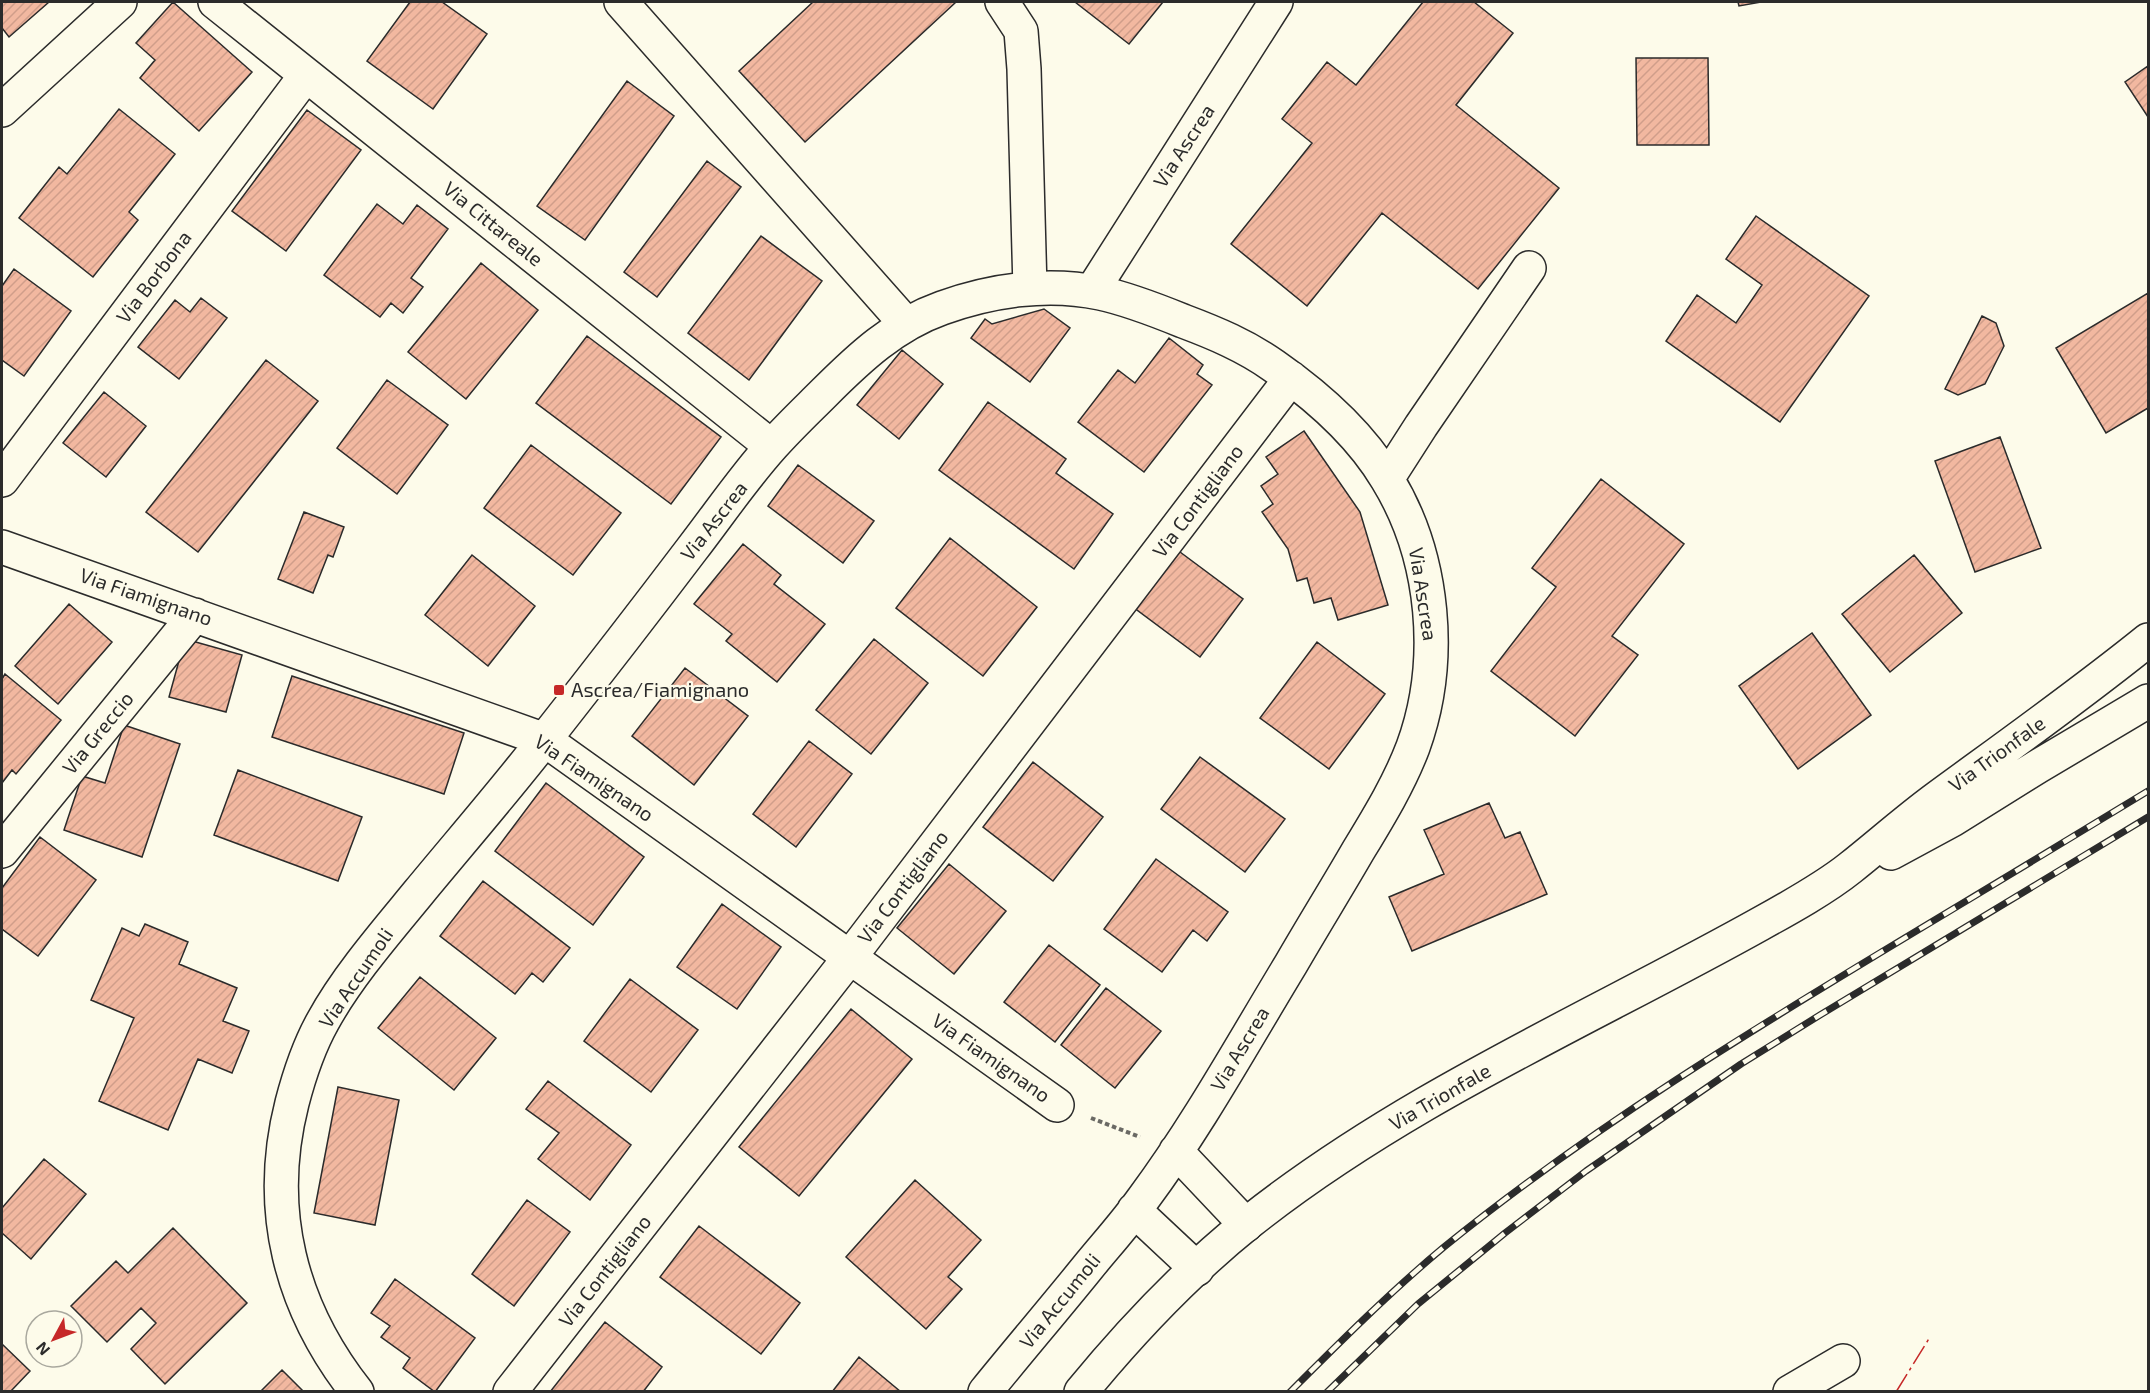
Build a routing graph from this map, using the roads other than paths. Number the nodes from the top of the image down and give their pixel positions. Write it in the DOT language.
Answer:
graph roads {
  1 [pos="120,2"];
  2 [pos="215,2"];
  3 [pos="621,2"];
  4 [pos="1002,2"];
  5 [pos="1276,2"];
  6 [pos="306,75"];
  7 [pos="2,110"];
  8 [pos="1529,268"];
  9 [pos="1030,289"];
  10 [pos="1092,291"];
  11 [pos="906,324"];
  12 [pos="1291,378"];
  13 [pos="771,446"];
  14 [pos="1387,479"];
  15 [pos="2,480"];
  16 [pos="2,547"];
  17 [pos="195,615"];
  18 [pos="2148,640"];
  19 [pos="2148,701"];
  20 [pos="545,740"];
  21 [pos="2,852"];
  22 [pos="1848,870"];
  23 [pos="850,957"];
  24 [pos="1057,1104"];
  25 [pos="1176,1151"];
  26 [pos="1134,1210"];
  27 [pos="1246,1225"];
  28 [pos="1197,1269"];
  29 [pos="1843,1361"];
  30 [pos="357,1392"];
  31 [pos="510,1392"];
  32 [pos="985,1392"];
  33 [pos="1081,1392"];
  34 [pos="1790,1392"];
  1 -- 7 [label="street"];
  2 -- 6 [label="street, Via Cittareale"];
  3 -- 11 [label="street"];
  4 -- 9 [label="street"];
  5 -- 10 [label="street, Via Ascrea"];
  6 -- 13 [label="street, Via Cittareale"];
  6 -- 15 [label="street, Via Borbona"];
  8 -- 14 [label="street"];
  9 -- 10 [label="street, Via Ascrea"];
  9 -- 11 [label="street, Via Ascrea"];
  10 -- 12 [label="street, Via Ascrea"];
  11 -- 13 [label="street, Via Ascrea"];
  12 -- 14 [label="street, Via Ascrea"];
  12 -- 23 [label="street, Via Contigliano"];
  13 -- 20 [label="street, Via Ascrea"];
  14 -- 25 [label="street, Via Ascrea"];
  16 -- 17 [label="street, Via Fiamignano"];
  17 -- 20 [label="street, Via Fiamignano"];
  17 -- 21 [label="street, Via Greccio"];
  18 -- 22 [label="street, Via Trionfale"];
  19 -- 22 [label="street, Via Trionfale"];
  20 -- 23 [label="street, Via Fiamignano"];
  20 -- 30 [label="street, Via Accumoli"];
  22 -- 27 [label="street, Via Trionfale"];
  23 -- 24 [label="street, Via Fiamignano"];
  23 -- 31 [label="street, Via Contigliano"];
  25 -- 26 [label="street, Via Accumoli"];
  25 -- 27 [label="street"];
  26 -- 28 [label="street"];
  26 -- 32 [label="street, Via Accumoli"];
  27 -- 28 [label="street, Via Trionfale"];
  28 -- 33 [label="street, Via Trionfale"];
  29 -- 34 [label="street"];
}
